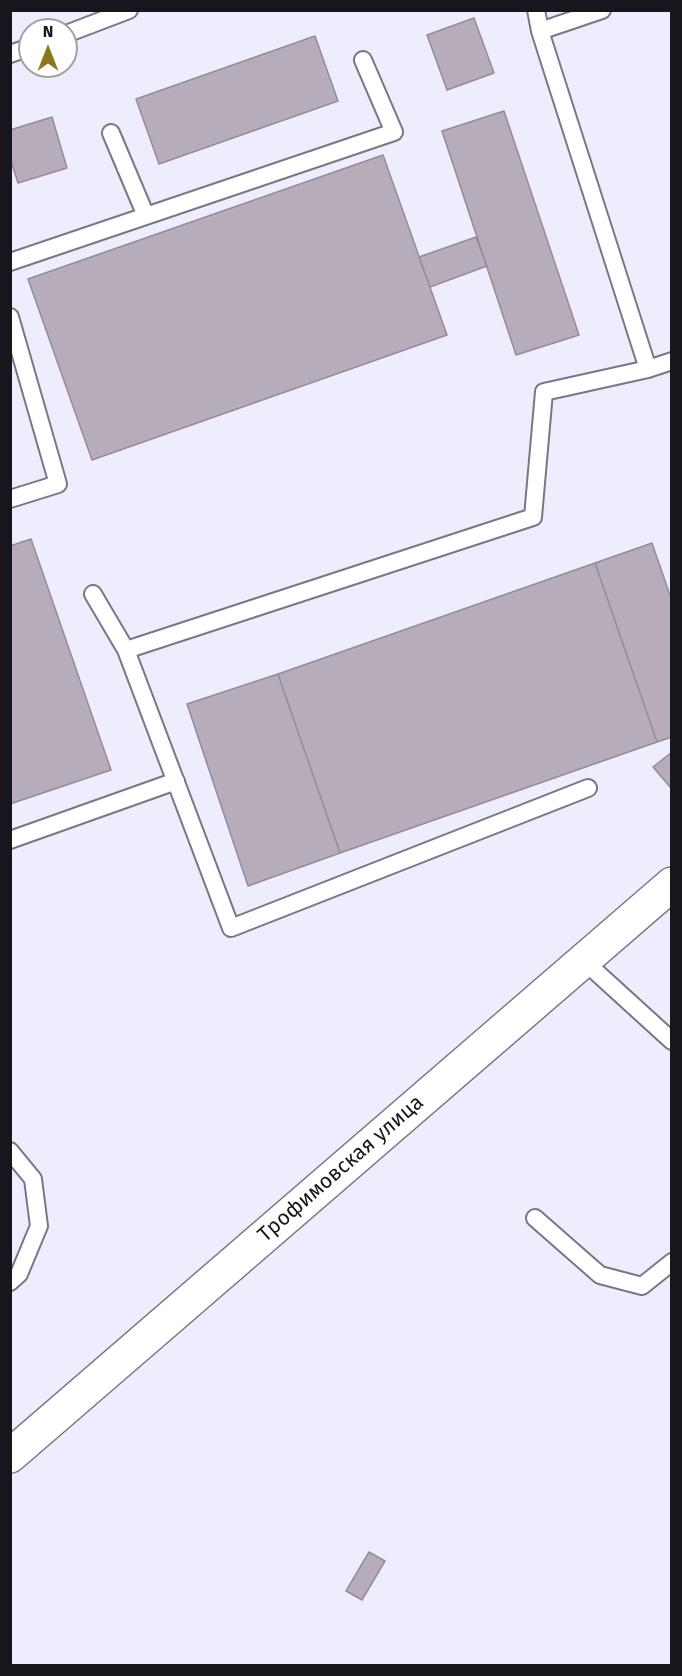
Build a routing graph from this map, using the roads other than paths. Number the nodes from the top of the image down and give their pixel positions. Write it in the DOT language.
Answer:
graph roads {
  1 [pos="129,10"];
  2 [pos="536,10"];
  3 [pos="602,10"];
  4 [pos="78,29"];
  5 [pos="540,31"];
  6 [pos="363,60"];
  7 [pos="111,133"];
  8 [pos="146,216"];
  9 [pos="10,262"];
  10 [pos="10,317"];
  11 [pos="672,361"];
  12 [pos="648,369"];
  13 [pos="10,499"];
  14 [pos="93,594"];
  15 [pos="126,650"];
  16 [pos="176,781"];
  17 [pos="588,788"];
  18 [pos="10,840"];
  19 [pos="672,884"];
  20 [pos="583,960"];
  21 [pos="672,1041"];
  22 [pos="10,1151"];
  23 [pos="535,1218"];
  24 [pos="672,1262"];
  25 [pos="10,1282"];
  26 [pos="10,1456"];
  1 -- 4 [label="lane"];
  2 -- 5 [label="lane"];
  3 -- 5 [label="lane"];
  5 -- 12 [label="lane"];
  6 -- 8 [label="lane"];
  7 -- 8 [label="lane"];
  8 -- 9 [label="lane"];
  10 -- 13 [label="lane"];
  11 -- 12 [label="lane"];
  12 -- 15 [label="lane"];
  14 -- 15 [label="lane"];
  15 -- 16 [label="lane"];
  16 -- 17 [label="lane"];
  16 -- 18 [label="lane"];
  19 -- 20 [label="street, Трофимовская улица"];
  20 -- 21 [label="lane"];
  20 -- 26 [label="street, Трофимовская улица"];
  22 -- 25 [label="lane"];
  23 -- 24 [label="lane"];
}
